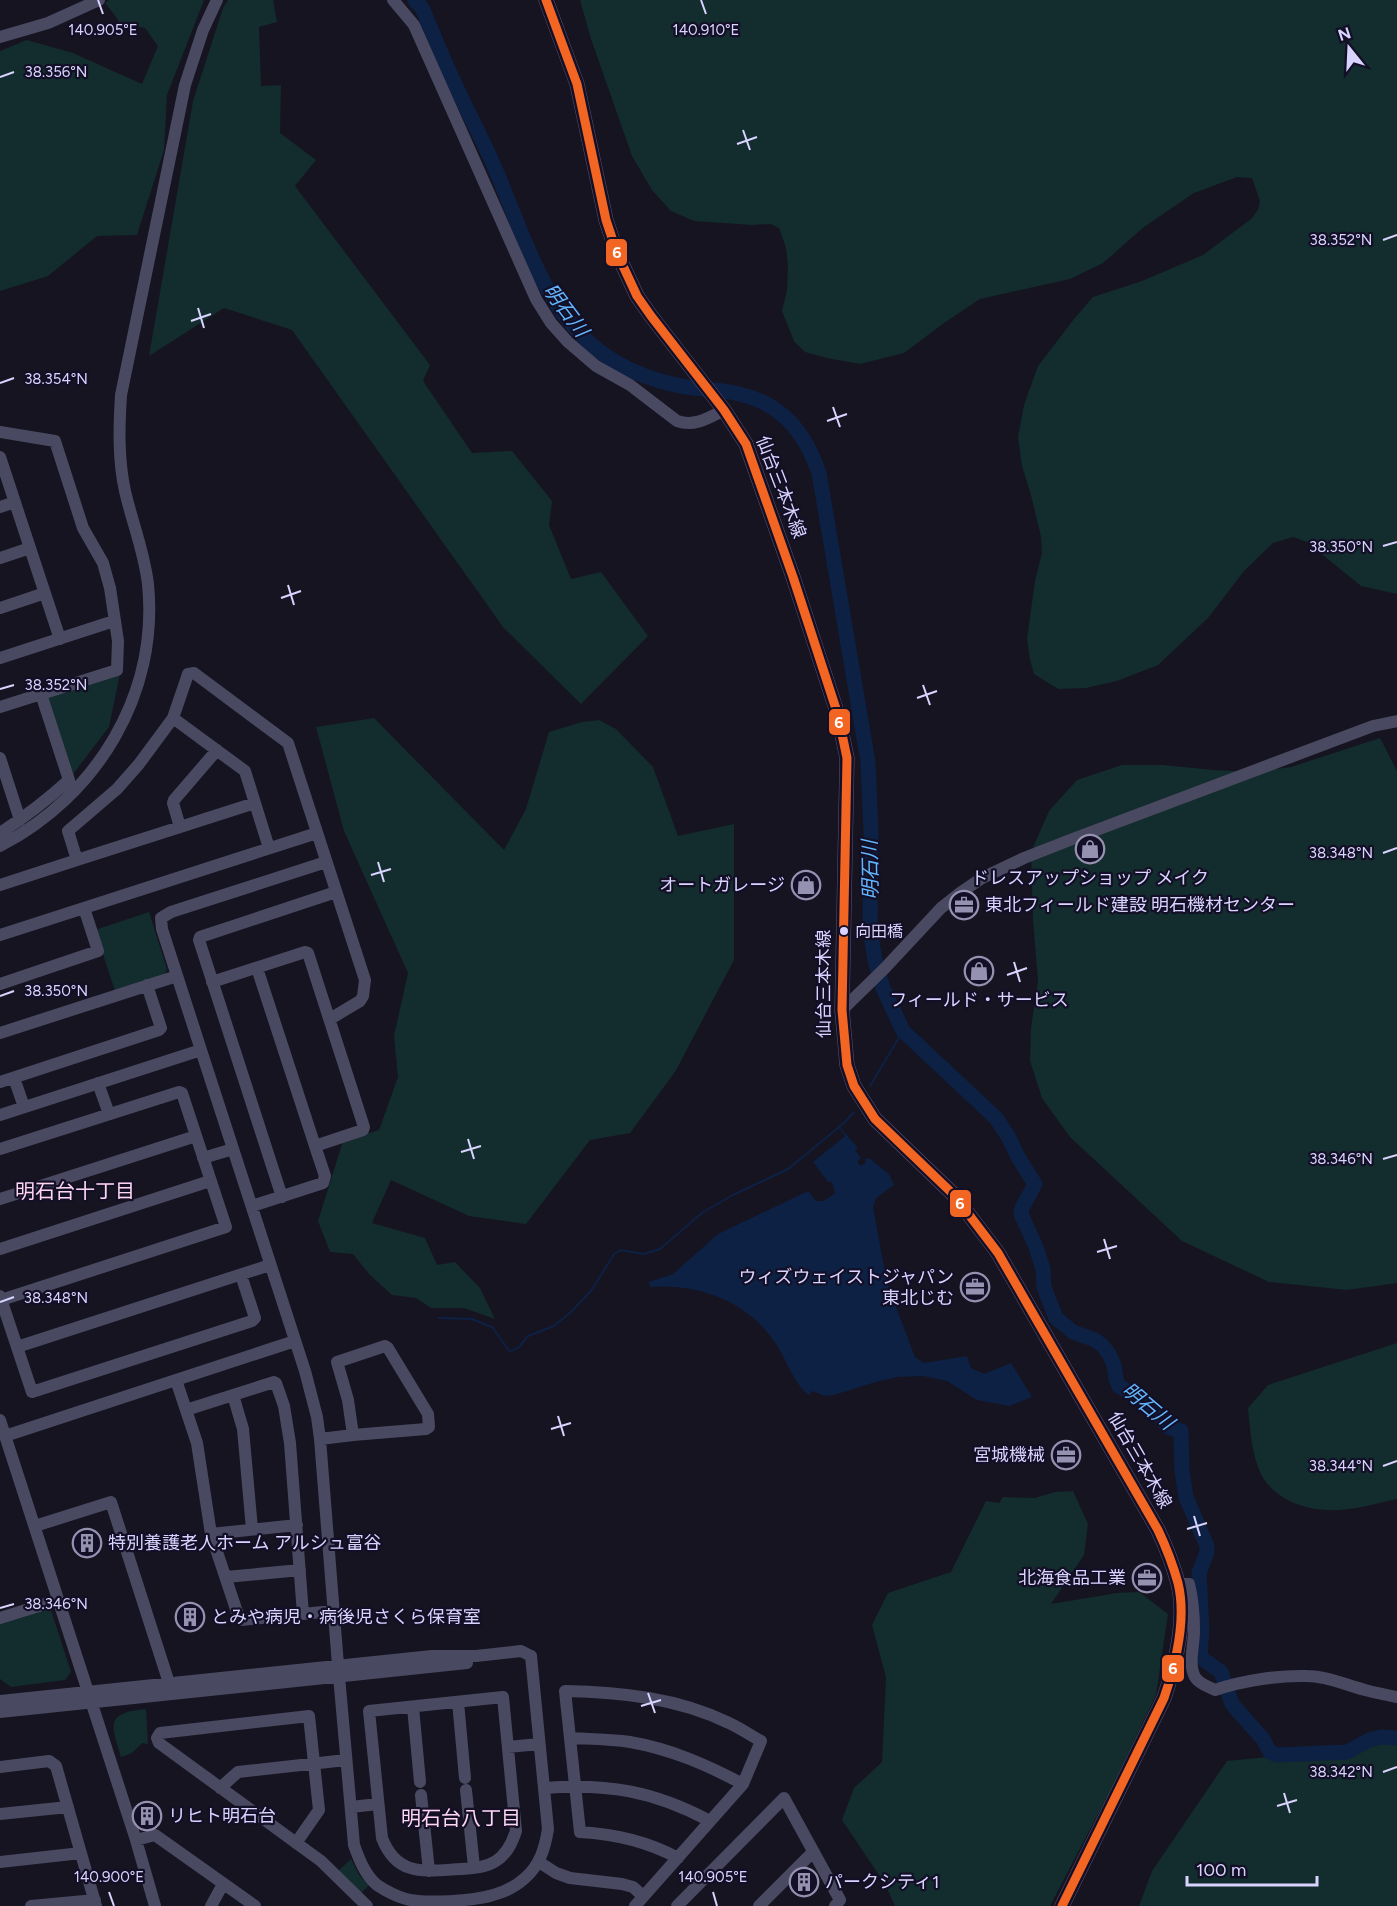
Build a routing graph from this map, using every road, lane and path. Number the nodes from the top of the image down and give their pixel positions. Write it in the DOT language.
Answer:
graph roads {
  1 [pos="99,0"];
  2 [pos="217,0"];
  3 [pos="393,0"];
  4 [pos="546,0"];
  5 [pos="0,37"];
  6 [pos="720,406"];
  7 [pos="0,432"];
  8 [pos="0,457"];
  9 [pos="15,502"];
  10 [pos="0,507"];
  11 [pos="30,548"];
  12 [pos="0,558"];
  13 [pos="45,593"];
  14 [pos="0,608"];
  15 [pos="114,621"];
  16 [pos="60,639"];
  17 [pos="0,658"];
  18 [pos="41,694"];
  19 [pos="0,707"];
  20 [pos="172,718"];
  21 [pos="1397,721"];
  22 [pos="217,750"];
  23 [pos="0,758"];
  24 [pos="255,803"];
  25 [pos="20,820"];
  26 [pos="180,827"];
  27 [pos="0,833"];
  28 [pos="317,833"];
  29 [pos="0,846"];
  30 [pos="269,848"];
  31 [pos="77,860"];
  32 [pos="326,862"];
  33 [pos="0,885"];
  34 [pos="336,892"];
  35 [pos="84,908"];
  36 [pos="0,935"];
  37 [pos="257,968"];
  38 [pos="177,976"];
  39 [pos="212,982"];
  40 [pos="0,984"];
  41 [pos="147,985"];
  42 [pos="842,1010"];
  43 [pos="330,1019"];
  44 [pos="0,1033"];
  45 [pos="201,1050"];
  46 [pos="14,1077"];
  47 [pos="0,1082"];
  48 [pos="98,1083"];
  49 [pos="24,1107"];
  50 [pos="109,1114"];
  51 [pos="0,1115"];
  52 [pos="196,1136"];
  53 [pos="315,1146"];
  54 [pos="0,1149"];
  55 [pos="233,1149"];
  56 [pos="203,1158"];
  57 [pos="210,1181"];
  58 [pos="282,1197"];
  59 [pos="0,1199"];
  60 [pos="252,1206"];
  61 [pos="0,1249"];
  62 [pos="270,1265"];
  63 [pos="241,1275"];
  64 [pos="1,1298"];
  65 [pos="295,1341"];
  66 [pos="17,1347"];
  67 [pos="176,1380"];
  68 [pos="233,1395"];
  69 [pos="186,1410"];
  70 [pos="0,1420"];
  71 [pos="353,1435"];
  72 [pos="5,1436"];
  73 [pos="320,1439"];
  74 [pos="297,1525"];
  75 [pos="35,1526"];
  76 [pos="252,1529"];
  77 [pos="211,1534"];
  78 [pos="300,1570"];
  79 [pos="226,1577"];
  80 [pos="1178,1584"];
  81 [pos="58,1600"];
  82 [pos="333,1611"];
  83 [pos="303,1614"];
  84 [pos="0,1618"];
  85 [pos="338,1670"];
  86 [pos="169,1683"];
  87 [pos="90,1697"];
  88 [pos="1397,1697"];
  89 [pos="0,1701"];
  90 [pos="458,1702"];
  91 [pos="413,1707"];
  92 [pos="0,1712"];
  93 [pos="570,1738"];
  94 [pos="539,1744"];
  95 [pos="508,1747"];
  96 [pos="346,1760"];
  97 [pos="314,1763"];
  98 [pos="0,1767"];
  99 [pos="743,1784"];
  100 [pos="575,1785"];
  101 [pos="220,1788"];
  102 [pos="544,1788"];
  103 [pos="378,1804"];
  104 [pos="68,1807"];
  105 [pos="351,1807"];
  106 [pos="0,1814"];
  107 [pos="710,1821"];
  108 [pos="136,1840"];
  109 [pos="296,1843"];
  110 [pos="813,1852"];
  111 [pos="81,1853"];
  112 [pos="678,1858"];
  113 [pos="0,1862"];
  114 [pos="538,1862"];
  115 [pos="474,1867"];
  116 [pos="429,1871"];
  117 [pos="224,1884"];
  118 [pos="639,1901"];
  119 [pos="95,1903"];
  120 [pos="435,1904"];
  121 [pos="30,1906"];
  122 [pos="155,1906"];
  123 [pos="211,1906"];
  124 [pos="255,1906"];
  125 [pos="367,1906"];
  126 [pos="677,1906"];
  127 [pos="759,1906"];
  128 [pos="835,1906"];
  129 [pos="1062,1906"];
  1 -- 5 [label="street"];
  2 -- 29 [label="street"];
  3 -- 6 [label="street"];
  4 -- 6 [label="main road, 仙台三本木線"];
  6 -- 42 [label="main road, 仙台三本木線"];
  7 -- 15 [label="street"];
  8 -- 9 [label="street"];
  9 -- 10 [label="street"];
  9 -- 11 [label="street"];
  11 -- 12 [label="street"];
  11 -- 13 [label="street"];
  13 -- 14 [label="street"];
  13 -- 16 [label="street"];
  15 -- 16 [label="street"];
  15 -- 18 [label="street"];
  16 -- 17 [label="street"];
  18 -- 19 [label="street"];
  18 -- 25 [label="street"];
  20 -- 22 [label="street"];
  20 -- 28 [label="street"];
  20 -- 31 [label="street"];
  21 -- 42 [label="street"];
  22 -- 24 [label="street"];
  22 -- 26 [label="street"];
  23 -- 25 [label="street"];
  24 -- 26 [label="street"];
  24 -- 30 [label="street"];
  25 -- 27 [label="street"];
  26 -- 31 [label="street"];
  28 -- 30 [label="street"];
  28 -- 32 [label="street"];
  30 -- 35 [label="street"];
  31 -- 33 [label="street"];
  32 -- 34 [label="street"];
  32 -- 38 [label="street"];
  34 -- 39 [label="street"];
  34 -- 43 [label="street"];
  35 -- 36 [label="street"];
  35 -- 40 [label="street"];
  37 -- 39 [label="street"];
  37 -- 43 [label="street"];
  37 -- 53 [label="street"];
  38 -- 41 [label="street"];
  38 -- 45 [label="street"];
  39 -- 58 [label="street"];
  41 -- 44 [label="street"];
  41 -- 46 [label="street"];
  42 -- 80 [label="main road, 仙台三本木線"];
  43 -- 53 [label="street"];
  45 -- 48 [label="street"];
  45 -- 55 [label="street"];
  46 -- 47 [label="street"];
  46 -- 49 [label="street"];
  48 -- 49 [label="street"];
  48 -- 50 [label="street"];
  49 -- 51 [label="street"];
  50 -- 52 [label="street"];
  50 -- 54 [label="street"];
  52 -- 56 [label="street"];
  52 -- 59 [label="street"];
  53 -- 58 [label="street"];
  55 -- 56 [label="street"];
  55 -- 60 [label="street"];
  56 -- 57 [label="street"];
  57 -- 61 [label="street"];
  57 -- 64 [label="street"];
  58 -- 60 [label="street"];
  60 -- 62 [label="street"];
  62 -- 63 [label="street"];
  62 -- 65 [label="street"];
  63 -- 66 [label="street"];
  63 -- 66 [label="street"];
  64 -- 66 [label="street"];
  65 -- 67 [label="street"];
  65 -- 73 [label="street"];
  67 -- 69 [label="street"];
  67 -- 72 [label="street"];
  68 -- 69 [label="street"];
  68 -- 74 [label="street"];
  68 -- 76 [label="street"];
  69 -- 77 [label="street"];
  70 -- 72 [label="street"];
  71 -- 71 [label="street"];
  71 -- 73 [label="street"];
  72 -- 75 [label="street"];
  73 -- 82 [label="street"];
  74 -- 76 [label="street"];
  74 -- 78 [label="street"];
  75 -- 81 [label="street"];
  75 -- 86 [label="street"];
  76 -- 77 [label="street"];
  77 -- 79 [label="street"];
  78 -- 79 [label="street"];
  78 -- 83 [label="street"];
  79 -- 83 [label="street"];
  80 -- 88 [label="street"];
  80 -- 129 [label="main road, 仙台三本木線"];
  81 -- 84 [label="street"];
  81 -- 87 [label="street"];
  82 -- 83 [label="street"];
  82 -- 85 [label="street"];
  85 -- 86 [label="street"];
  85 -- 87 [label="street"];
  85 -- 94 [label="street"];
  85 -- 96 [label="street"];
  86 -- 87 [label="street"];
  87 -- 89 [label="street"];
  87 -- 92 [label="street"];
  87 -- 108 [label="street"];
  90 -- 91 [label="street"];
  90 -- 95 [label="street"];
  90 -- 115 [label="street"];
  91 -- 103 [label="street"];
  91 -- 116 [label="street"];
  93 -- 99 [label="street"];
  93 -- 99 [label="street"];
  93 -- 100 [label="street"];
  94 -- 95 [label="street"];
  94 -- 102 [label="street"];
  95 -- 115 [label="street"];
  96 -- 97 [label="street"];
  96 -- 105 [label="street"];
  97 -- 101 [label="street"];
  97 -- 101 [label="street"];
  97 -- 109 [label="street"];
  98 -- 104 [label="street"];
  99 -- 107 [label="street"];
  100 -- 102 [label="street"];
  100 -- 107 [label="street"];
  100 -- 112 [label="street"];
  101 -- 109 [label="street"];
  102 -- 114 [label="street"];
  103 -- 105 [label="street"];
  103 -- 116 [label="street"];
  104 -- 106 [label="street"];
  104 -- 111 [label="street"];
  105 -- 120 [label="street"];
  107 -- 112 [label="street"];
  108 -- 117 [label="street"];
  108 -- 122 [label="street"];
  109 -- 125 [label="street"];
  110 -- 126 [label="street"];
  110 -- 127 [label="street"];
  110 -- 128 [label="street"];
  111 -- 113 [label="street"];
  111 -- 119 [label="street"];
  112 -- 118 [label="street"];
  114 -- 118 [label="street"];
  114 -- 120 [label="street"];
  115 -- 116 [label="street"];
  117 -- 123 [label="street"];
  117 -- 124 [label="street"];
  119 -- 121 [label="street"];
}
